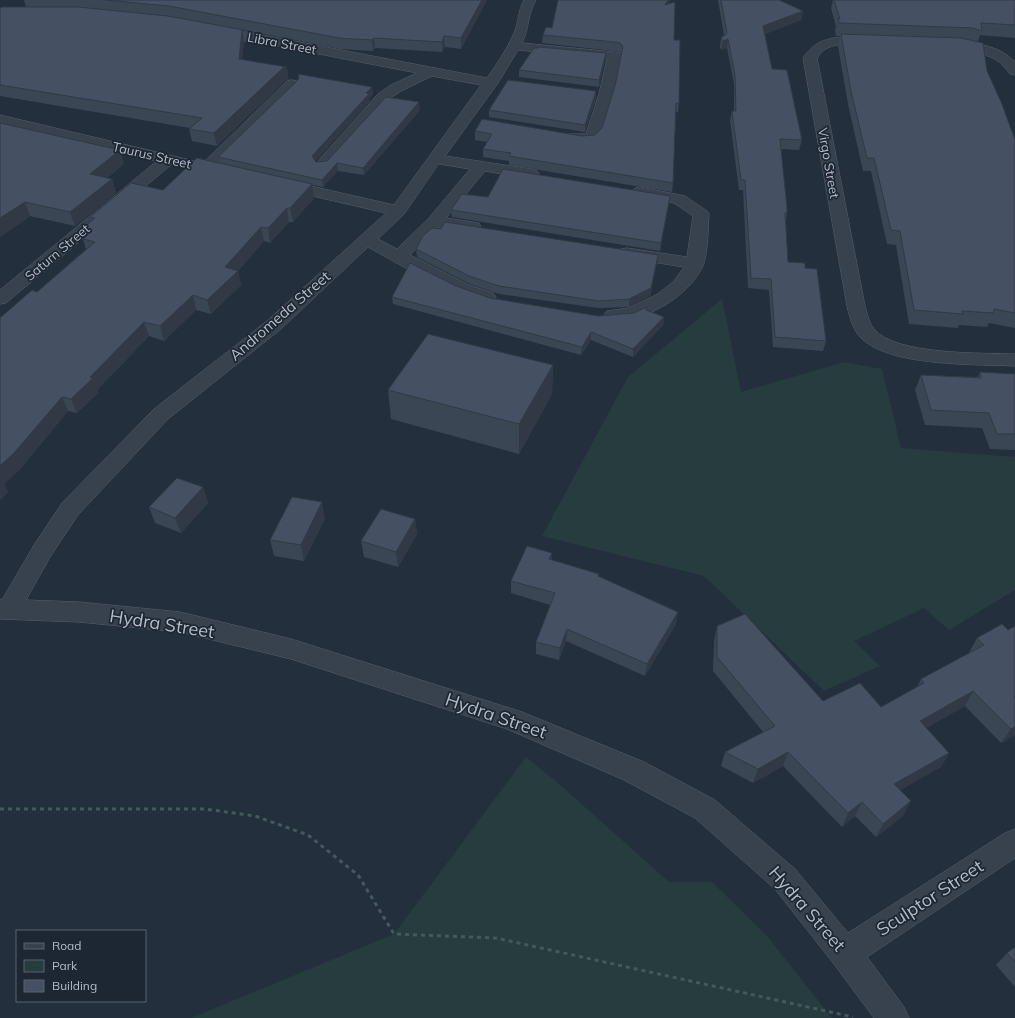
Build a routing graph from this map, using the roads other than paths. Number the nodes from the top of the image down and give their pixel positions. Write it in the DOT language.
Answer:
graph roads {
  1 [pos="528,2"];
  2 [pos="209,29"];
  3 [pos="880,42"];
  4 [pos="940,45"];
  5 [pos="515,46"];
  6 [pos="431,71"];
  7 [pos="1015,71"];
  8 [pos="498,81"];
  9 [pos="292,84"];
  10 [pos="591,92"];
  11 [pos="606,94"];
  12 [pos="0,119"];
  13 [pos="551,134"];
  14 [pos="169,159"];
  15 [pos="436,159"];
  16 [pos="322,165"];
  17 [pos="481,166"];
  18 [pos="206,168"];
  19 [pos="237,175"];
  20 [pos="550,177"];
  21 [pos="268,182"];
  22 [pos="626,190"];
  23 [pos="398,211"];
  24 [pos="435,221"];
  25 [pos="490,230"];
  26 [pos="367,240"];
  27 [pos="613,250"];
  28 [pos="399,256"];
  29 [pos="695,263"];
  30 [pos="0,299"];
  31 [pos="503,301"];
  32 [pos="598,316"];
  33 [pos="1015,360"];
  34 [pos="4,609"];
  35 [pos="1015,842"];
  36 [pos="845,953"];
  37 [pos="893,1018"];
  1 -- 5 [label="street, Andromeda Street"];
  2 -- 6 [label="street, Libra Street"];
  3 -- 33 [label="street, Virgo Street"];
  4 -- 7 [label="street"];
  5 -- 8 [label="street, Andromeda Street"];
  5 -- 11 [label="street"];
  6 -- 8 [label="street, Libra Street"];
  6 -- 16 [label="street"];
  8 -- 15 [label="street, Andromeda Street"];
  9 -- 18 [label="street"];
  10 -- 11 [label="street"];
  11 -- 13 [label="street"];
  12 -- 14 [label="street, Taurus Street"];
  14 -- 18 [label="street, Taurus Street"];
  14 -- 30 [label="street, Saturn Street"];
  15 -- 17 [label="street"];
  15 -- 23 [label="street, Andromeda Street"];
  17 -- 20 [label="street"];
  17 -- 24 [label="street"];
  18 -- 19 [label="street, Taurus Street"];
  21 -- 23 [label="street"];
  22 -- 29 [label="street"];
  23 -- 26 [label="street, Andromeda Street"];
  24 -- 25 [label="street"];
  24 -- 28 [label="street"];
  26 -- 28 [label="street"];
  26 -- 34 [label="street, Andromeda Street"];
  27 -- 29 [label="street"];
  28 -- 31 [label="street"];
  29 -- 32 [label="street"];
  34 -- 36 [label="street, Hydra Street"];
  35 -- 36 [label="street, Sculptor Street"];
  36 -- 37 [label="street, Hydra Street"];
}
